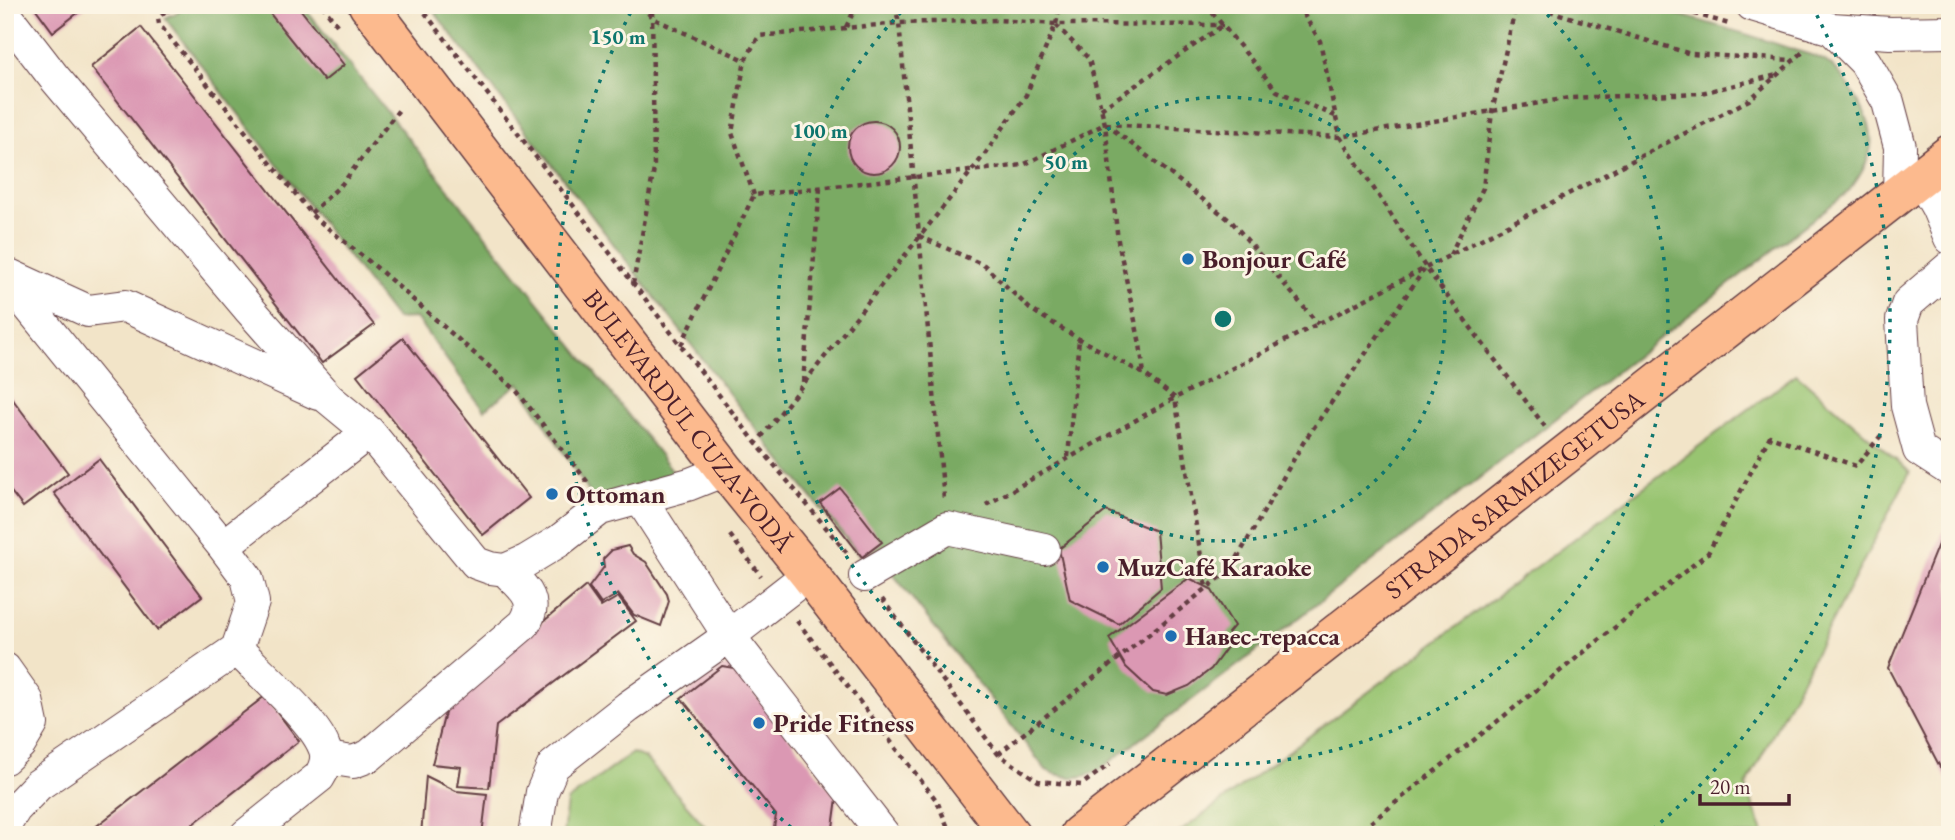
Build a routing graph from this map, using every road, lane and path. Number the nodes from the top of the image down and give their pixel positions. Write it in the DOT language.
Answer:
graph roads {
  1 [pos="172,5"];
  2 [pos="187,5"];
  3 [pos="368,5"];
  4 [pos="418,5"];
  5 [pos="642,5"];
  6 [pos="652,5"];
  7 [pos="857,5"];
  8 [pos="895,5"];
  9 [pos="1060,5"];
  10 [pos="1206,5"];
  11 [pos="1298,5"];
  12 [pos="1516,5"];
  13 [pos="1530,5"];
  14 [pos="1665,5"];
  15 [pos="165,11"];
  16 [pos="5,14"];
  17 [pos="1742,15"];
  18 [pos="652,18"];
  19 [pos="899,23"];
  20 [pos="1056,24"];
  21 [pos="1223,25"];
  22 [pos="845,28"];
  23 [pos="1832,29"];
  24 [pos="1950,32"];
  25 [pos="1796,44"];
  26 [pos="745,60"];
  27 [pos="1793,61"];
  28 [pos="1777,75"];
  29 [pos="401,107"];
  30 [pos="1101,109"];
  31 [pos="1492,111"];
  32 [pos="1335,117"];
  33 [pos="1105,124"];
  34 [pos="1339,137"];
  35 [pos="1950,154"];
  36 [pos="971,170"];
  37 [pos="914,178"];
  38 [pos="1909,186"];
  39 [pos="820,188"];
  40 [pos="754,195"];
  41 [pos="310,213"];
  42 [pos="919,236"];
  43 [pos="1950,238"];
  44 [pos="1449,256"];
  45 [pos="1950,267"];
  46 [pos="1426,268"];
  47 [pos="5,275"];
  48 [pos="633,285"];
  49 [pos="1318,324"];
  50 [pos="1079,339"];
  51 [pos="681,345"];
  52 [pos="1144,374"];
  53 [pos="803,383"];
  54 [pos="1175,398"];
  55 [pos="329,399"];
  56 [pos="1907,406"];
  57 [pos="1549,431"];
  58 [pos="369,432"];
  59 [pos="756,443"];
  60 [pos="1068,458"];
  61 [pos="725,470"];
  62 [pos="1950,470"];
  63 [pos="640,498"];
  64 [pos="606,507"];
  65 [pos="947,528"];
  66 [pos="223,546"];
  67 [pos="1044,549"];
  68 [pos="505,570"];
  69 [pos="809,574"];
  70 [pos="865,576"];
  71 [pos="1206,588"];
  72 [pos="729,636"];
  73 [pos="237,649"];
  74 [pos="5,669"];
  75 [pos="999,754"];
  76 [pos="1120,757"];
  77 [pos="5,758"];
  78 [pos="327,758"];
  79 [pos="5,825"];
  80 [pos="246,835"];
  81 [pos="535,835"];
  82 [pos="884,835"];
  83 [pos="1011,835"];
  84 [pos="1079,835"];
  85 [pos="1355,835"];
  1 -- 15 [label="path"];
  2 -- 15 [label="path"];
  3 -- 61 [label="main road, BULEVARDUL CUZA-VODĂ"];
  4 -- 48 [label="path"];
  5 -- 18 [label="path"];
  6 -- 18 [label="path"];
  7 -- 22 [label="path"];
  8 -- 19 [label="path"];
  9 -- 20 [label="path"];
  10 -- 21 [label="path"];
  11 -- 32 [label="path"];
  12 -- 31 [label="path"];
  13 -- 27 [label="path"];
  14 -- 17 [label="path"];
  15 -- 41 [label="path"];
  16 -- 55 [label="street"];
  17 -- 23 [label="street"];
  18 -- 26 [label="path"];
  18 -- 48 [label="path"];
  19 -- 20 [label="path"];
  19 -- 22 [label="path"];
  19 -- 37 [label="path"];
  20 -- 21 [label="path"];
  20 -- 30 [label="path"];
  20 -- 36 [label="path"];
  21 -- 30 [label="path"];
  21 -- 32 [label="path"];
  22 -- 26 [label="path"];
  23 -- 24 [label="street"];
  23 -- 38 [label="street"];
  25 -- 27 [label="path"];
  26 -- 40 [label="path"];
  27 -- 28 [label="path"];
  28 -- 31 [label="path"];
  28 -- 44 [label="path"];
  29 -- 41 [label="path"];
  30 -- 33 [label="path"];
  31 -- 34 [label="path"];
  31 -- 44 [label="path"];
  32 -- 34 [label="path"];
  33 -- 34 [label="path"];
  33 -- 36 [label="path"];
  33 -- 49 [label="path"];
  33 -- 52 [label="path"];
  34 -- 46 [label="path"];
  35 -- 38 [label="main road, STRADA SARMIZEGETUSA"];
  36 -- 37 [label="path"];
  36 -- 42 [label="path"];
  37 -- 39 [label="path"];
  37 -- 42 [label="path"];
  38 -- 43 [label="street"];
  38 -- 84 [label="main road, STRADA SARMIZEGETUSA"];
  39 -- 40 [label="path"];
  39 -- 53 [label="path"];
  40 -- 51 [label="path"];
  41 -- 64 [label="path"];
  42 -- 50 [label="path"];
  42 -- 53 [label="path"];
  42 -- 65 [label="path"];
  44 -- 46 [label="path"];
  45 -- 56 [label="street"];
  46 -- 49 [label="path"];
  46 -- 57 [label="path"];
  46 -- 71 [label="path"];
  47 -- 55 [label="street"];
  47 -- 66 [label="street"];
  48 -- 51 [label="path"];
  49 -- 54 [label="path"];
  50 -- 52 [label="path"];
  50 -- 60 [label="path"];
  51 -- 59 [label="path"];
  52 -- 54 [label="path"];
  53 -- 59 [label="path"];
  54 -- 60 [label="path"];
  54 -- 71 [label="path"];
  55 -- 58 [label="street"];
  56 -- 62 [label="street"];
  56 -- 85 [label="path"];
  58 -- 66 [label="street"];
  58 -- 68 [label="street"];
  59 -- 61 [label="path"];
  59 -- 70 [label="path"];
  60 -- 65 [label="path"];
  61 -- 63 [label="street"];
  61 -- 69 [label="main road, BULEVARDUL CUZA-VODĂ"];
  63 -- 64 [label="street"];
  63 -- 72 [label="street"];
  64 -- 68 [label="street"];
  65 -- 67 [label="street"];
  65 -- 70 [label="street"];
  66 -- 73 [label="street"];
  68 -- 78 [label="street"];
  69 -- 72 [label="street"];
  69 -- 83 [label="main road, BULEVARDUL CUZA-VODĂ"];
  70 -- 75 [label="path"];
  71 -- 75 [label="path"];
  72 -- 81 [label="street"];
  72 -- 82 [label="street"];
  73 -- 78 [label="street"];
  73 -- 79 [label="street"];
  74 -- 77 [label="street"];
  75 -- 76 [label="path"];
  78 -- 80 [label="street"];
}
